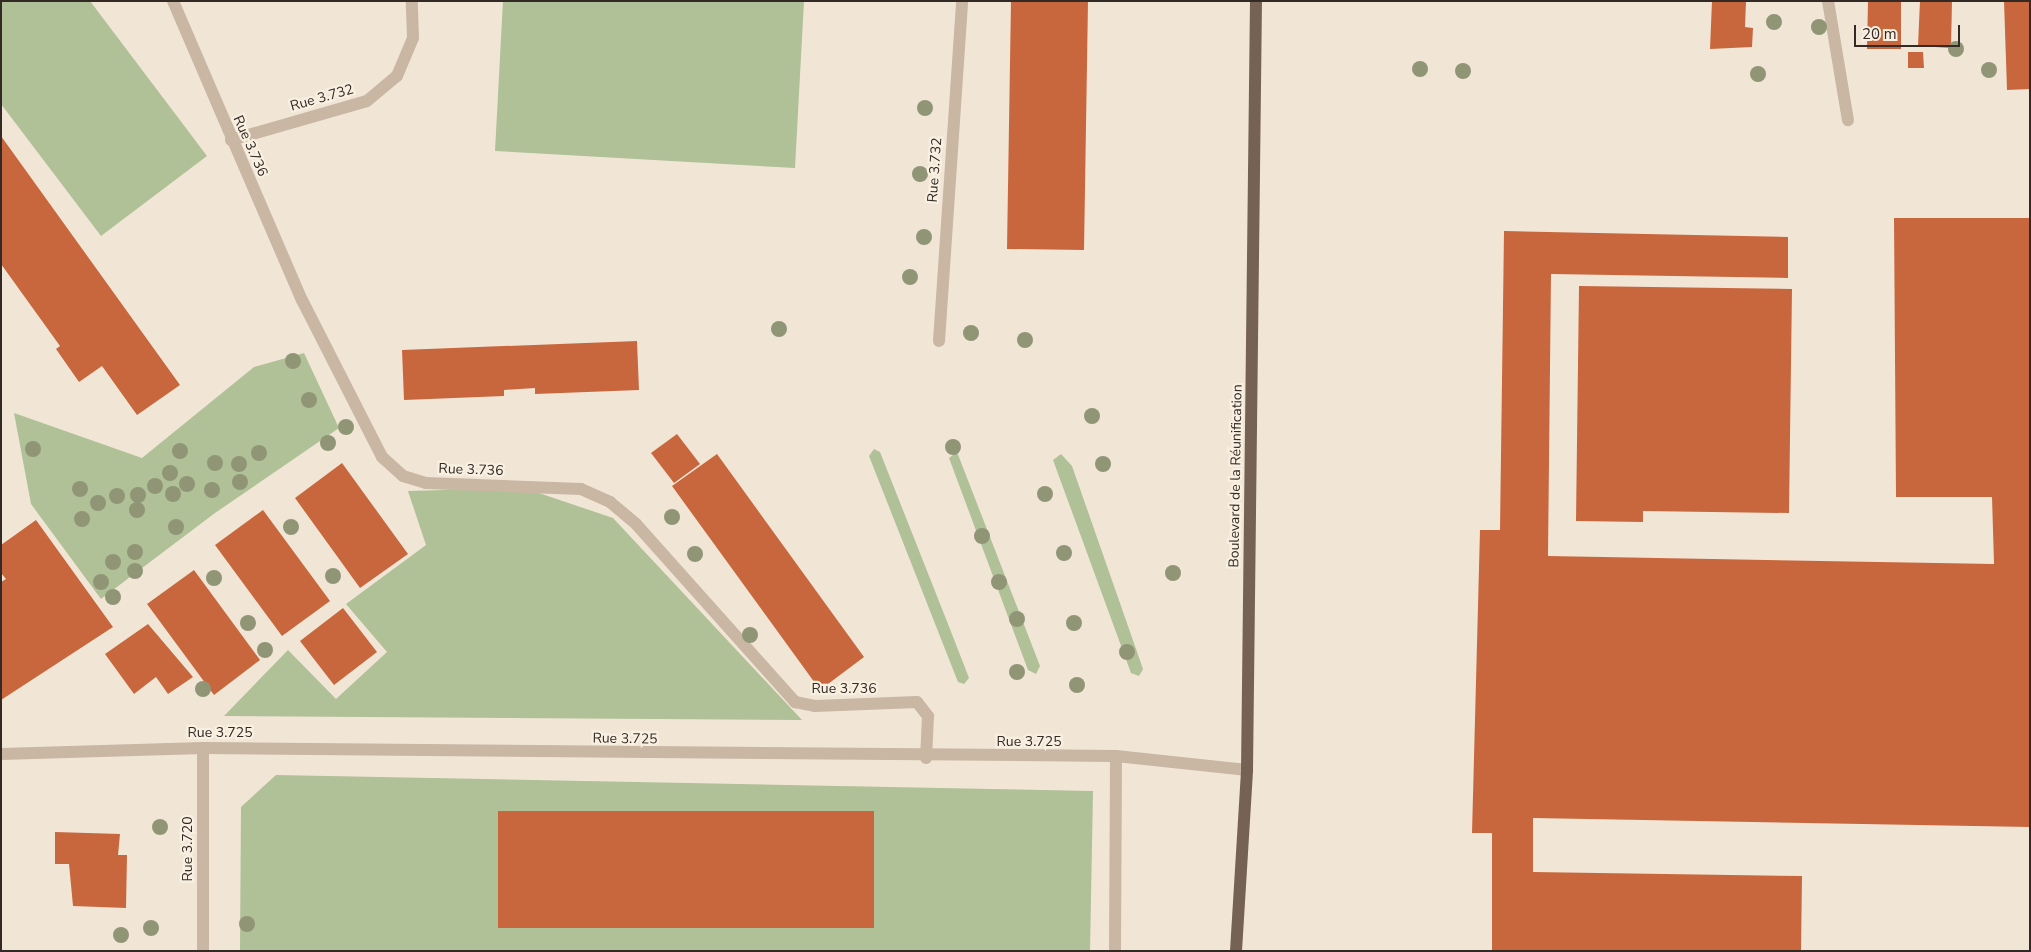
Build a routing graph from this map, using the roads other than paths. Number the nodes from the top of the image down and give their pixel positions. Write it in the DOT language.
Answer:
graph roads {
  1 [pos="172,1"];
  2 [pos="412,1"];
  3 [pos="962,1"];
  4 [pos="1256,1"];
  5 [pos="1828,1"];
  6 [pos="1848,120"];
  7 [pos="231,140"];
  8 [pos="939,341"];
  9 [pos="203,748"];
  10 [pos="1,754"];
  11 [pos="1116,756"];
  12 [pos="926,758"];
  13 [pos="1247,770"];
  14 [pos="203,951"];
  15 [pos="1116,951"];
  16 [pos="1236,951"];
  1 -- 7 [label="street, Rue 3.736"];
  2 -- 7 [label="street, Rue 3.732"];
  3 -- 8 [label="street, Rue 3.732"];
  4 -- 13 [label="main road, Boulevard de la Réunification"];
  5 -- 6 [label="street"];
  7 -- 12 [label="street, Rue 3.736"];
  9 -- 10 [label="street, Rue 3.725"];
  9 -- 12 [label="street, Rue 3.725"];
  9 -- 14 [label="street, Rue 3.720"];
  11 -- 12 [label="street, Rue 3.725"];
  11 -- 13 [label="street, Rue 3.725"];
  11 -- 15 [label="street"];
  13 -- 16 [label="main road, Boulevard de la Réunification"];
}
